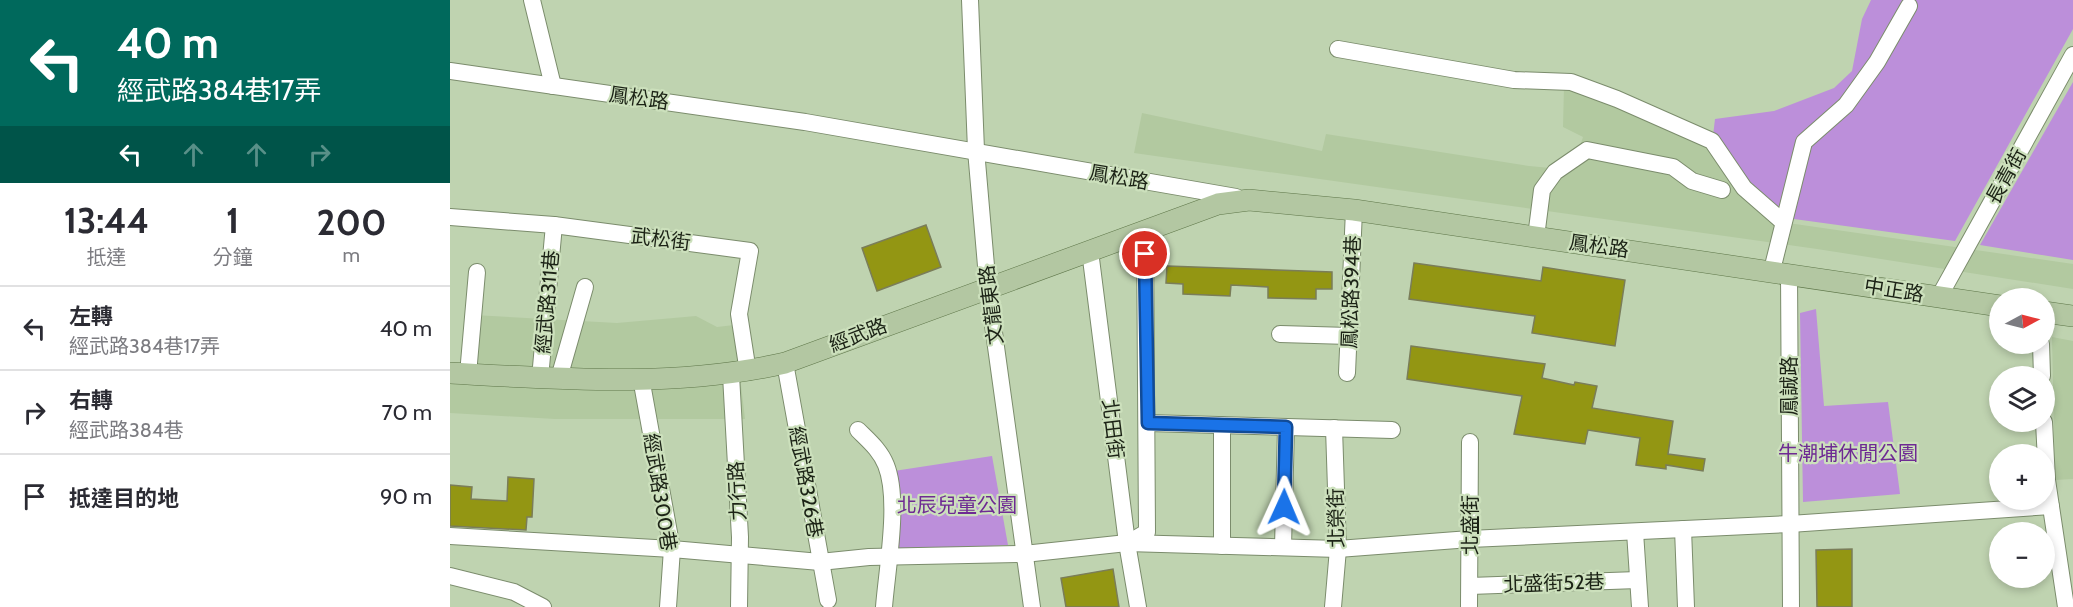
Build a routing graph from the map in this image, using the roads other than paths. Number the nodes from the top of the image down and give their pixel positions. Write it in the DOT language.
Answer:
graph roads {
  1 [pos="532,0"];
  2 [pos="970,0"];
  3 [pos="1910,6"];
  4 [pos="1338,49"];
  5 [pos="2073,55"];
  6 [pos="450,71"];
  7 [pos="553,86"];
  8 [pos="976,150"];
  9 [pos="1722,190"];
  10 [pos="1249,200"];
  11 [pos="1354,210"];
  12 [pos="450,217"];
  13 [pos="1783,222"];
  14 [pos="554,225"];
  15 [pos="1145,231"];
  16 [pos="1536,237"];
  17 [pos="1090,251"];
  18 [pos="477,272"];
  19 [pos="1780,272"];
  20 [pos="585,287"];
  21 [pos="988,289"];
  22 [pos="1939,297"];
  23 [pos="1989,304"];
  24 [pos="2055,314"];
  25 [pos="2073,316"];
  26 [pos="1280,334"];
  27 [pos="1349,336"];
  28 [pos="785,363"];
  29 [pos="740,373"];
  30 [pos="1347,373"];
  31 [pos="459,374"];
  32 [pos="550,378"];
  33 [pos="641,378"];
  34 [pos="1148,423"];
  35 [pos="1222,425"];
  36 [pos="1286,427"];
  37 [pos="1334,428"];
  38 [pos="858,430"];
  39 [pos="1392,430"];
  40 [pos="1470,442"];
  41 [pos="1996,510"];
  42 [pos="2052,510"];
  43 [pos="1790,525"];
  44 [pos="1683,529"];
  45 [pos="1635,532"];
  46 [pos="450,536"];
  47 [pos="1470,539"];
  48 [pos="1127,543"];
  49 [pos="1222,546"];
  50 [pos="1283,547"];
  51 [pos="672,549"];
  52 [pos="1338,549"];
  53 [pos="1024,554"];
  54 [pos="740,555"];
  55 [pos="888,556"];
  56 [pos="820,562"];
  57 [pos="450,576"];
  58 [pos="1638,580"];
  59 [pos="1470,586"];
  60 [pos="828,600"];
  61 [pos="543,607"];
  62 [pos="669,607"];
  63 [pos="739,607"];
  64 [pos="884,607"];
  65 [pos="1032,607"];
  66 [pos="1138,607"];
  67 [pos="1333,607"];
  68 [pos="1469,607"];
  69 [pos="1640,607"];
  70 [pos="1686,607"];
  71 [pos="1791,607"];
  72 [pos="2066,607"];
  1 -- 7 [label="street"];
  2 -- 8 [label="street, 文龍東路"];
  3 -- 13 [label="street, 鳳誠路"];
  4 -- 13 [label="street"];
  5 -- 22 [label="street, 長青街"];
  6 -- 7 [label="street, 鳳松路"];
  7 -- 8 [label="street, 鳳松路"];
  8 -- 10 [label="street, 鳳松路"];
  8 -- 21 [label="street, 文龍東路"];
  9 -- 16 [label="street"];
  10 -- 11 [label="main road, 鳳松路"];
  10 -- 15 [label="main road, 經武路"];
  11 -- 16 [label="main road, 鳳松路"];
  11 -- 27 [label="street, 鳳松路394巷"];
  12 -- 14 [label="street, 武松街"];
  13 -- 19 [label="street, 鳳誠路"];
  14 -- 29 [label="street, 武松街"];
  14 -- 32 [label="street, 經武路311巷"];
  15 -- 17 [label="main road, 經武路"];
  15 -- 34 [label="street"];
  16 -- 19 [label="main road, 鳳松路"];
  17 -- 21 [label="main road, 經武路"];
  17 -- 48 [label="street, 北田街"];
  18 -- 31 [label="street"];
  19 -- 22 [label="main road, 中正路"];
  19 -- 43 [label="street, 鳳誠路"];
  20 -- 32 [label="street"];
  21 -- 28 [label="main road, 經武路"];
  21 -- 53 [label="street, 文龍東路"];
  22 -- 23 [label="main road, 中正路"];
  24 -- 25 [label="main road"];
  26 -- 27 [label="street"];
  27 -- 30 [label="street, 鳳松路394巷"];
  28 -- 29 [label="main road, 經武路"];
  28 -- 56 [label="street, 經武路326巷"];
  29 -- 33 [label="main road, 經武路"];
  29 -- 54 [label="street, 力行路"];
  31 -- 32 [label="main road, 經武路"];
  32 -- 33 [label="main road, 經武路"];
  33 -- 51 [label="street, 經武路300巷"];
  34 -- 35 [label="street"];
  34 -- 48 [label="street"];
  35 -- 36 [label="street"];
  35 -- 49 [label="street"];
  36 -- 37 [label="street"];
  36 -- 50 [label="street"];
  37 -- 39 [label="street"];
  37 -- 52 [label="street, 北榮街"];
  38 -- 55 [label="street"];
  40 -- 47 [label="street, 北盛街"];
  41 -- 43 [label="street"];
  42 -- 72 [label="street"];
  43 -- 44 [label="street"];
  43 -- 71 [label="street, 鳳誠路"];
  44 -- 45 [label="street"];
  44 -- 70 [label="street"];
  45 -- 47 [label="street"];
  45 -- 58 [label="street"];
  46 -- 51 [label="street"];
  47 -- 52 [label="street"];
  47 -- 59 [label="street, 北盛街"];
  48 -- 49 [label="street"];
  48 -- 53 [label="street"];
  48 -- 66 [label="street, 北田街"];
  49 -- 50 [label="street"];
  50 -- 52 [label="street"];
  51 -- 54 [label="street"];
  51 -- 62 [label="street, 經武路300巷"];
  52 -- 67 [label="street, 北榮街"];
  53 -- 55 [label="street"];
  53 -- 65 [label="street, 文龍東路"];
  54 -- 56 [label="street"];
  54 -- 63 [label="street, 力行路"];
  55 -- 56 [label="street"];
  55 -- 64 [label="street"];
  56 -- 60 [label="street, 經武路326巷"];
  57 -- 61 [label="street"];
  58 -- 59 [label="street, 北盛街52巷"];
  58 -- 69 [label="street"];
  59 -- 68 [label="street, 北盛街"];
}
